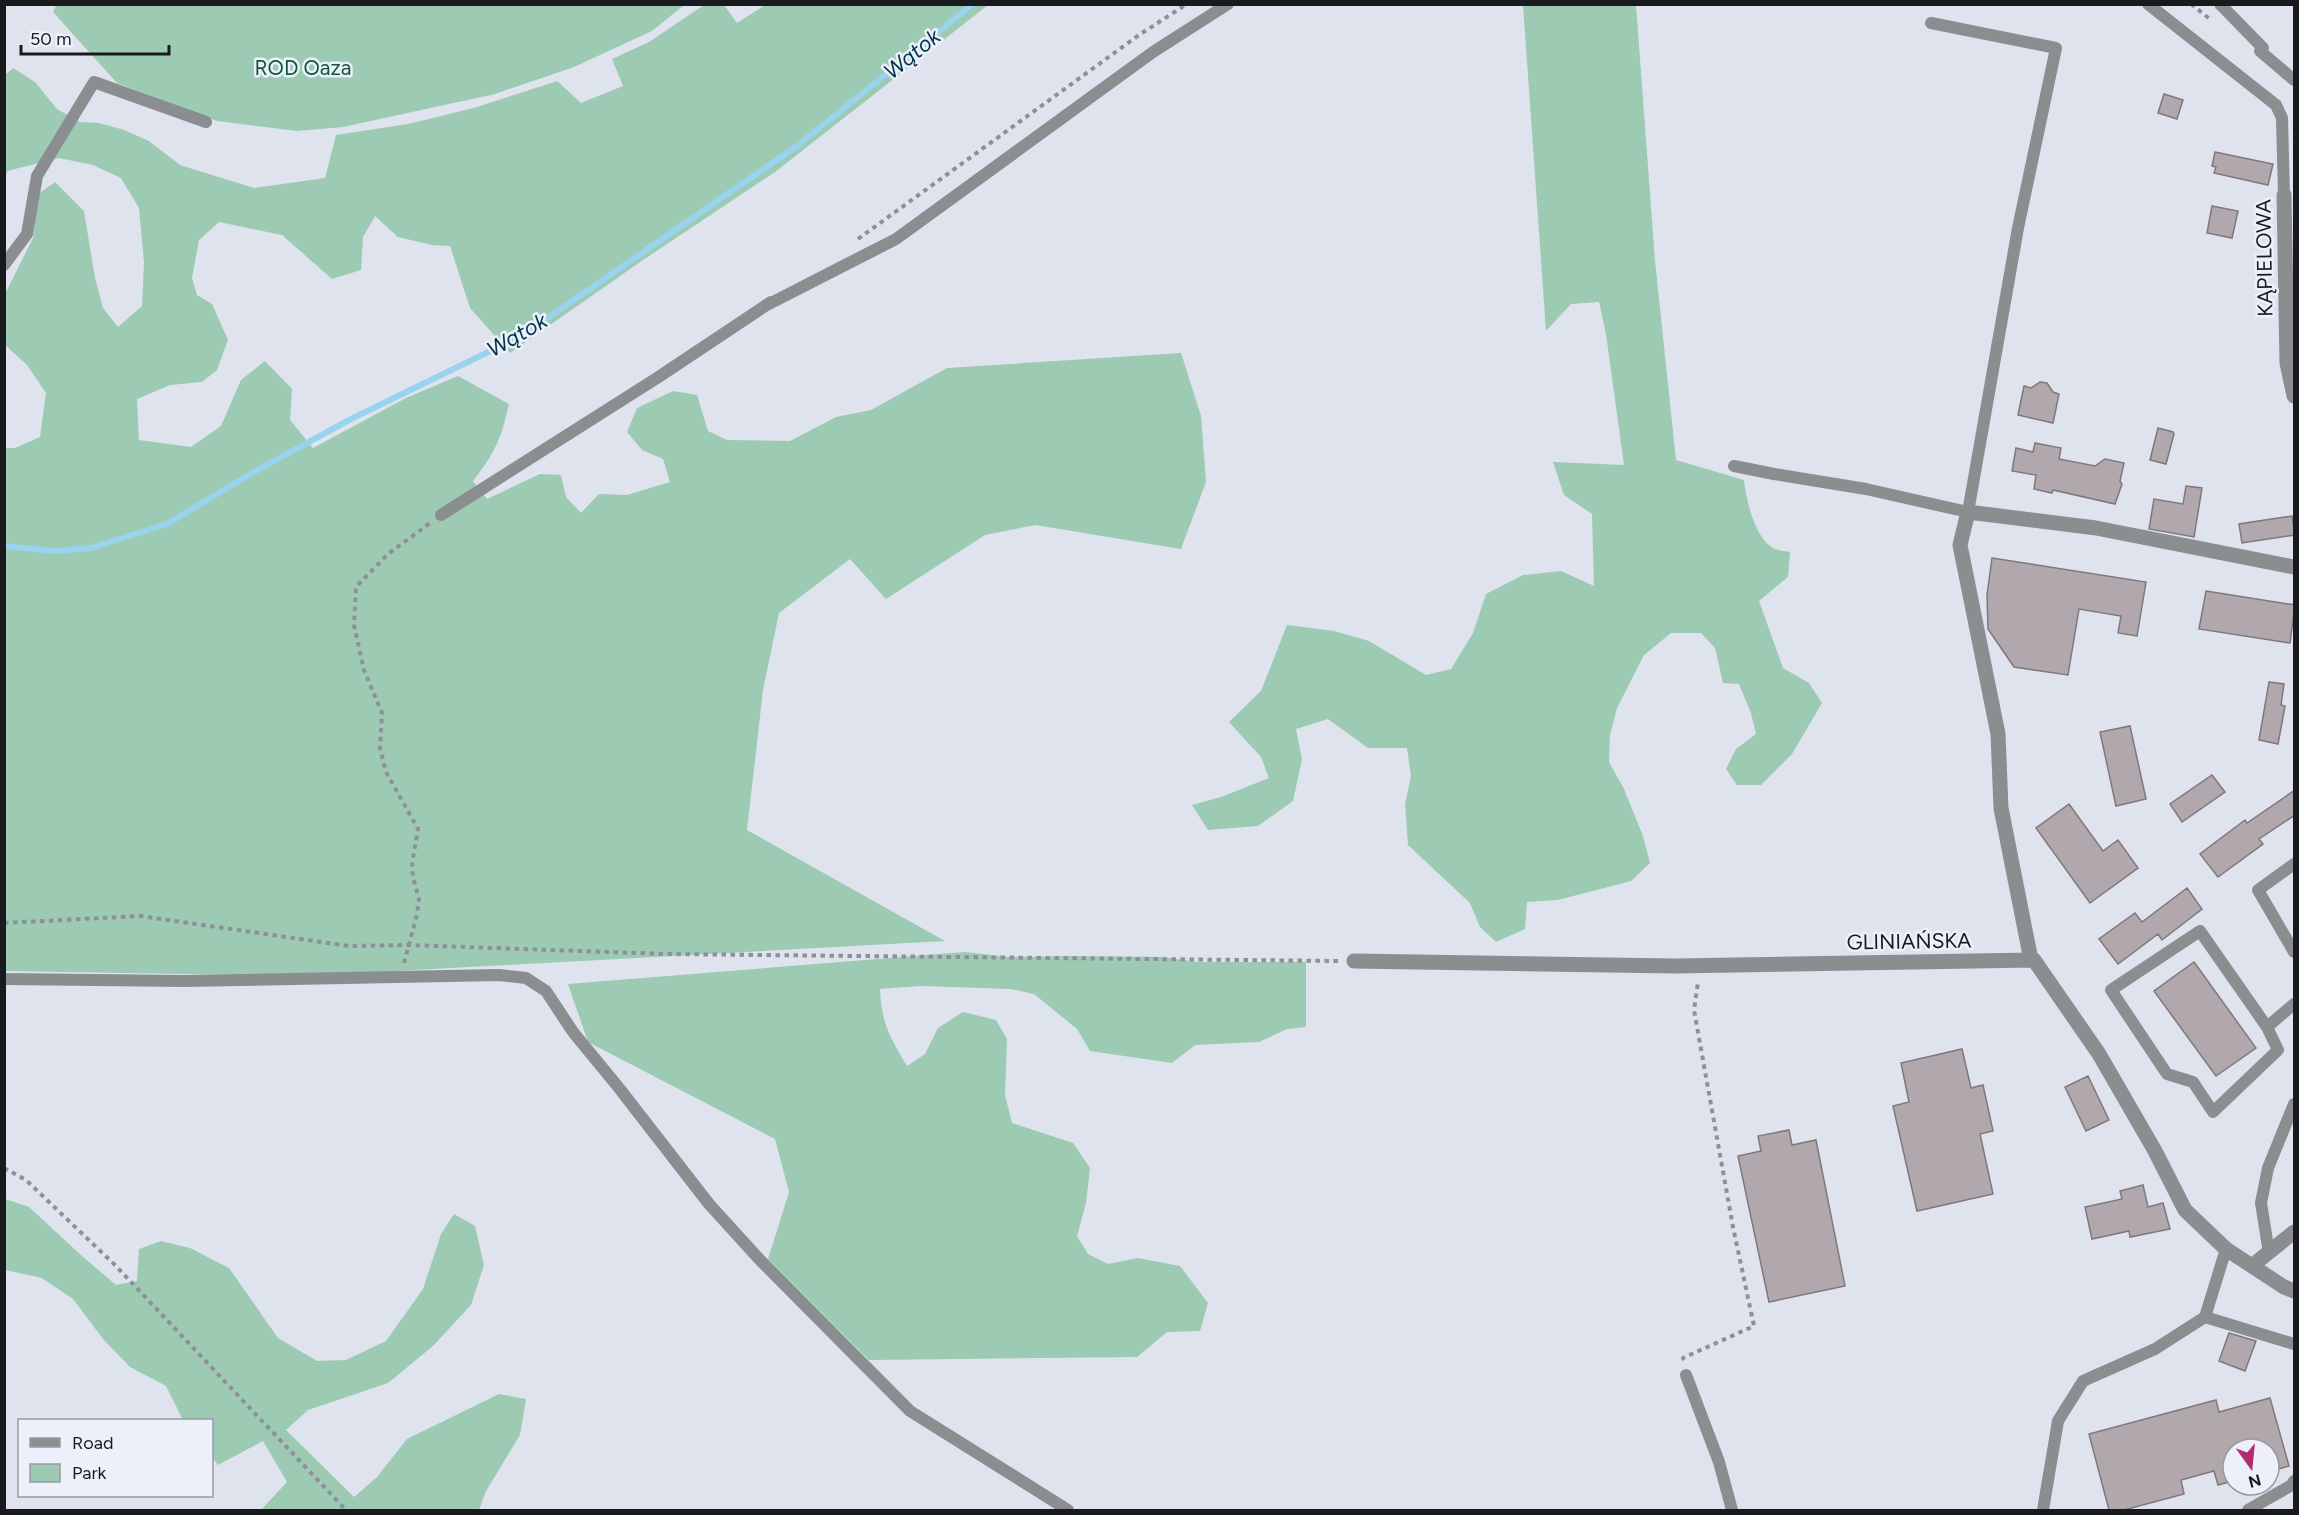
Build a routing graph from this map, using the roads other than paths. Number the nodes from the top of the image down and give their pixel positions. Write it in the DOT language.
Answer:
graph roads {
  1 [pos="1228,4"];
  2 [pos="2148,4"];
  3 [pos="2220,4"];
  4 [pos="1931,23"];
  5 [pos="2294,79"];
  6 [pos="206,122"];
  7 [pos="2295,177"];
  8 [pos="2284,195"];
  9 [pos="4,265"];
  10 [pos="2295,396"];
  11 [pos="1734,466"];
  12 [pos="1968,512"];
  13 [pos="441,515"];
  14 [pos="2295,567"];
  15 [pos="2295,864"];
  16 [pos="2295,952"];
  17 [pos="2031,960"];
  18 [pos="1354,961"];
  19 [pos="4,979"];
  20 [pos="2295,1004"];
  21 [pos="2266,1027"];
  22 [pos="2295,1104"];
  23 [pos="2295,1232"];
  24 [pos="2226,1249"];
  25 [pos="2269,1253"];
  26 [pos="2253,1265"];
  27 [pos="2295,1291"];
  28 [pos="2205,1317"];
  29 [pos="2295,1344"];
  30 [pos="1686,1375"];
  31 [pos="2295,1481"];
  32 [pos="1068,1510"];
  33 [pos="1732,1510"];
  34 [pos="2043,1510"];
  35 [pos="2248,1510"];
  1 -- 13 [label="lane"];
  2 -- 8 [label="lane, KĄPIELOWA"];
  3 -- 5 [label="lane"];
  4 -- 12 [label="lane"];
  6 -- 9 [label="lane"];
  7 -- 8 [label="lane"];
  8 -- 10 [label="street, KĄPIELOWA"];
  11 -- 12 [label="lane"];
  12 -- 14 [label="street"];
  12 -- 17 [label="street"];
  15 -- 16 [label="lane"];
  17 -- 18 [label="street, GLINIAŃSKA"];
  17 -- 24 [label="street"];
  19 -- 32 [label="lane"];
  20 -- 21 [label="lane"];
  21 -- 21 [label="lane"];
  22 -- 25 [label="lane"];
  23 -- 25 [label="street"];
  24 -- 26 [label="street"];
  24 -- 28 [label="lane"];
  25 -- 26 [label="street"];
  26 -- 27 [label="street"];
  28 -- 29 [label="lane"];
  28 -- 34 [label="lane"];
  30 -- 33 [label="lane"];
  31 -- 35 [label="lane"];
}
